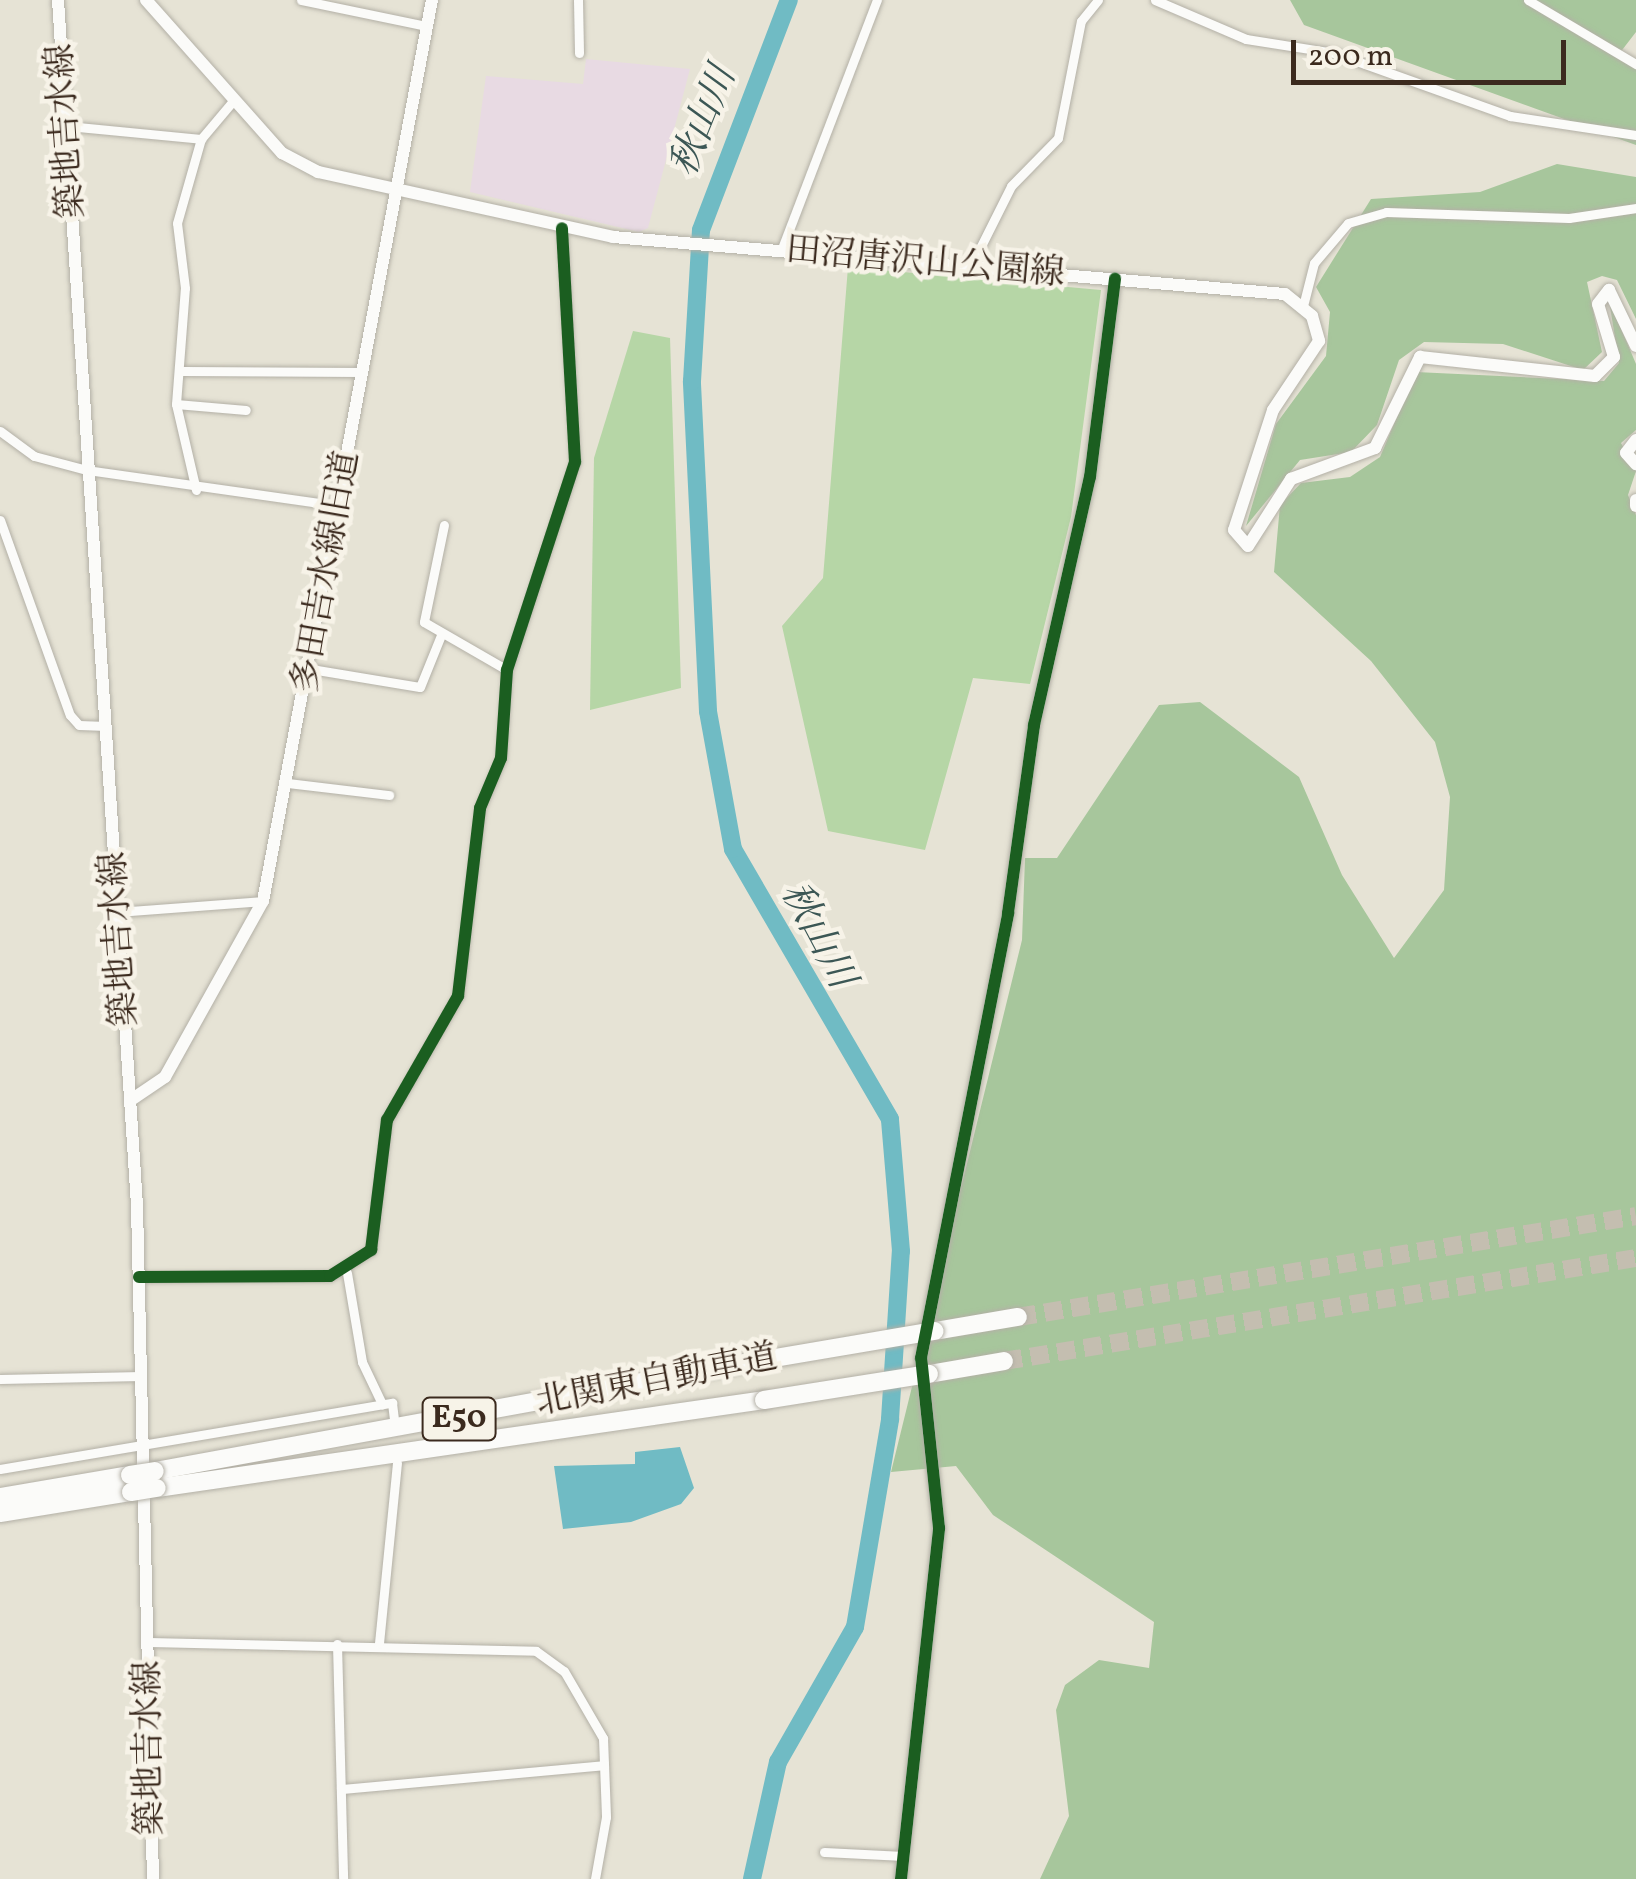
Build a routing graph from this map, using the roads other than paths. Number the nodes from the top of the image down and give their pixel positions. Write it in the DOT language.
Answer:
graph roads {
  1 [pos="58,0"];
  2 [pos="146,0"];
  3 [pos="300,0"];
  4 [pos="432,0"];
  5 [pos="578,0"];
  6 [pos="877,0"];
  7 [pos="1098,0"];
  8 [pos="1155,0"];
  9 [pos="1528,0"];
  10 [pos="427,26"];
  11 [pos="579,54"];
  12 [pos="1636,64"];
  13 [pos="232,102"];
  14 [pos="67,126"];
  15 [pos="1636,135"];
  16 [pos="200,140"];
  17 [pos="396,186"];
  18 [pos="1636,208"];
  19 [pos="562,228"];
  20 [pos="781,252"];
  21 [pos="971,266"];
  22 [pos="1114,279"];
  23 [pos="1303,306"];
  24 [pos="1636,346"];
  25 [pos="183,371"];
  26 [pos="362,372"];
  27 [pos="176,404"];
  28 [pos="246,410"];
  29 [pos="0,431"];
  30 [pos="1636,440"];
  31 [pos="1636,464"];
  32 [pos="90,471"];
  33 [pos="196,490"];
  34 [pos="339,506"];
  35 [pos="0,520"];
  36 [pos="444,525"];
  37 [pos="2,536"];
  38 [pos="441,634"];
  39 [pos="310,669"];
  40 [pos="507,670"];
  41 [pos="106,726"];
  42 [pos="288,783"];
  43 [pos="389,795"];
  44 [pos="263,901"];
  45 [pos="118,912"];
  46 [pos="131,1100"];
  47 [pos="346,1273"];
  48 [pos="138,1276"];
  49 [pos="1018,1317"];
  50 [pos="1004,1362"];
  51 [pos="141,1376"];
  52 [pos="0,1379"];
  53 [pos="382,1404"];
  54 [pos="394,1419"];
  55 [pos="142,1447"];
  56 [pos="397,1463"];
  57 [pos="0,1469"];
  58 [pos="156,1480"];
  59 [pos="131,1484"];
  60 [pos="0,1496"];
  61 [pos="0,1512"];
  62 [pos="149,1642"];
  63 [pos="338,1644"];
  64 [pos="379,1644"];
  65 [pos="604,1765"];
  66 [pos="341,1789"];
  67 [pos="824,1852"];
  68 [pos="904,1856"];
  69 [pos="152,1879"];
  70 [pos="343,1879"];
  71 [pos="595,1879"];
  72 [pos="901,1879"];
  1 -- 14 [label="main road, 築地吉水線"];
  2 -- 13 [label="main road, 田沼唐沢山公園線"];
  3 -- 10 [label="street"];
  4 -- 10 [label="main road, 多田吉水線旧道"];
  5 -- 11 [label="street"];
  6 -- 20 [label="street"];
  7 -- 21 [label="street"];
  8 -- 15 [label="street"];
  9 -- 12 [label="street"];
  10 -- 17 [label="main road, 多田吉水線旧道"];
  13 -- 16 [label="street"];
  13 -- 17 [label="main road, 田沼唐沢山公園線"];
  14 -- 16 [label="street"];
  14 -- 32 [label="main road, 築地吉水線"];
  16 -- 25 [label="street"];
  17 -- 19 [label="main road, 田沼唐沢山公園線"];
  17 -- 26 [label="main road, 多田吉水線旧道"];
  18 -- 23 [label="street"];
  19 -- 20 [label="main road, 田沼唐沢山公園線"];
  19 -- 40 [label="street"];
  20 -- 21 [label="main road, 田沼唐沢山公園線"];
  21 -- 22 [label="main road, 田沼唐沢山公園線"];
  22 -- 23 [label="main road, 田沼唐沢山公園線"];
  22 -- 68 [label="main road"];
  23 -- 24 [label="main road"];
  25 -- 26 [label="street"];
  25 -- 27 [label="street"];
  26 -- 34 [label="main road, 多田吉水線旧道"];
  27 -- 28 [label="street"];
  27 -- 33 [label="street"];
  29 -- 32 [label="street"];
  30 -- 31 [label="main road"];
  32 -- 33 [label="street"];
  32 -- 41 [label="main road, 築地吉水線"];
  33 -- 34 [label="street"];
  34 -- 39 [label="main road, 多田吉水線旧道"];
  35 -- 37 [label="street"];
  36 -- 38 [label="street"];
  37 -- 41 [label="street"];
  38 -- 39 [label="street"];
  38 -- 40 [label="street"];
  39 -- 42 [label="main road, 多田吉水線旧道"];
  40 -- 47 [label="street"];
  41 -- 45 [label="main road, 築地吉水線"];
  42 -- 43 [label="street"];
  42 -- 44 [label="main road, 多田吉水線旧道"];
  44 -- 45 [label="street"];
  44 -- 46 [label="main road, 多田吉水線旧道"];
  45 -- 46 [label="main road, 築地吉水線"];
  46 -- 48 [label="main road, 築地吉水線"];
  47 -- 48 [label="street"];
  47 -- 53 [label="street"];
  48 -- 51 [label="main road, 築地吉水線"];
  49 -- 58 [label="highway, 北関東自動車道 / E50, bridge"];
  50 -- 58 [label="highway, 北関東自動車道 / E50, bridge"];
  51 -- 52 [label="street"];
  51 -- 55 [label="main road, 築地吉水線"];
  53 -- 54 [label="street"];
  53 -- 55 [label="street"];
  55 -- 57 [label="street"];
  55 -- 62 [label="main road, 築地吉水線"];
  56 -- 64 [label="street"];
  58 -- 59 [label="highway, 北関東自動車道 / E50, bridge"];
  59 -- 60 [label="highway, 北関東自動車道 / E50"];
  59 -- 61 [label="highway, 北関東自動車道 / E50"];
  62 -- 63 [label="street"];
  62 -- 69 [label="main road, 築地吉水線"];
  63 -- 64 [label="street"];
  63 -- 66 [label="street"];
  64 -- 65 [label="street"];
  65 -- 66 [label="street"];
  65 -- 71 [label="street"];
  66 -- 70 [label="street"];
  67 -- 68 [label="street"];
  68 -- 72 [label="main road"];
}
